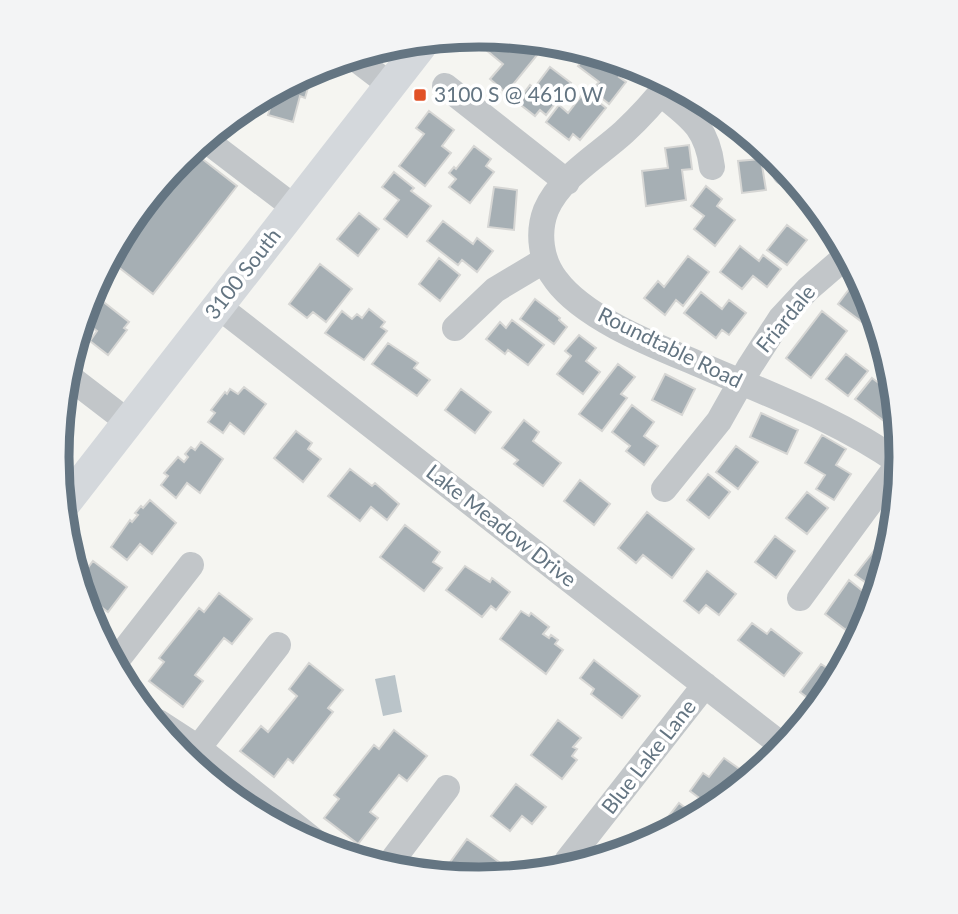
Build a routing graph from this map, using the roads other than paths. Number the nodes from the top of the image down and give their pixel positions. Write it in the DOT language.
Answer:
graph roads {
  1 [pos="415,53"];
  2 [pos="362,64"];
  3 [pos="390,85"];
  4 [pos="445,86"];
  5 [pos="662,91"];
  6 [pos="669,95"];
  7 [pos="214,145"];
  8 [pos="712,167"];
  9 [pos="567,182"];
  10 [pos="295,208"];
  11 [pos="545,260"];
  12 [pos="839,262"];
  13 [pos="218,306"];
  14 [pos="455,328"];
  15 [pos="76,382"];
  16 [pos="740,383"];
  17 [pos="128,422"];
  18 [pos="889,456"];
  19 [pos="888,479"];
  20 [pos="664,489"];
  21 [pos="71,495"];
  22 [pos="191,565"];
  23 [pos="800,598"];
  24 [pos="278,645"];
  25 [pos="121,655"];
  26 [pos="705,685"];
  27 [pos="775,740"];
  28 [pos="195,752"];
  29 [pos="218,772"];
  30 [pos="447,788"];
  31 [pos="264,806"];
  32 [pos="572,856"];
  33 [pos="394,858"];
  1 -- 3 [label="main road, 3100 South"];
  2 -- 3 [label="street"];
  3 -- 10 [label="main road, 3100 South"];
  4 -- 9 [label="street"];
  5 -- 9 [label="street"];
  6 -- 8 [label="street"];
  7 -- 10 [label="street"];
  9 -- 11 [label="street"];
  10 -- 13 [label="main road, 3100 South"];
  11 -- 14 [label="street"];
  11 -- 16 [label="street, Roundtable Road"];
  12 -- 16 [label="street, Friardale"];
  13 -- 17 [label="main road, 3100 South"];
  13 -- 26 [label="street, Lake Meadow Drive"];
  15 -- 17 [label="street"];
  16 -- 18 [label="street, Roundtable Road"];
  16 -- 20 [label="street, Friardale"];
  17 -- 21 [label="main road, 3100 South"];
  19 -- 23 [label="street"];
  22 -- 25 [label="street"];
  24 -- 28 [label="street"];
  26 -- 27 [label="street, Lake Meadow Drive"];
  26 -- 32 [label="street, Blue Lake Lane"];
  29 -- 31 [label="street"];
  30 -- 33 [label="street"];
}
